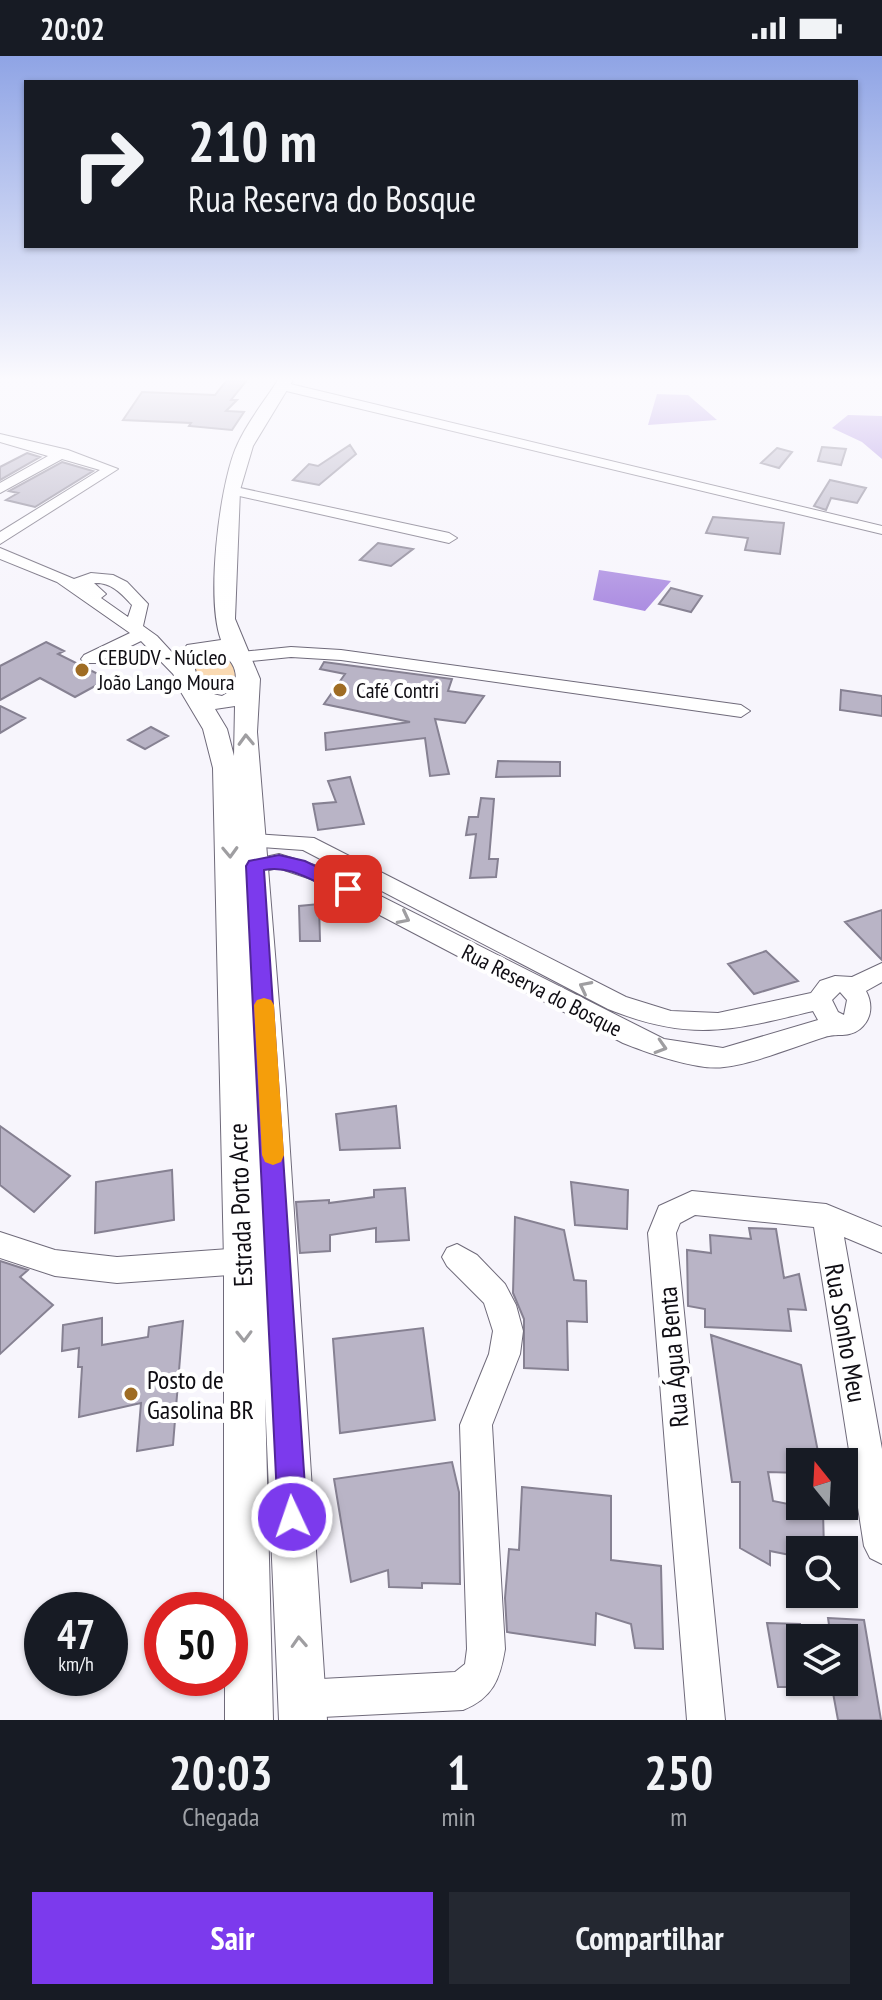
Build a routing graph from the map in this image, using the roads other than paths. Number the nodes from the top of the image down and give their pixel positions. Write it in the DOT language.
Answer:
graph roads {
  1 [pos="55,458"];
  2 [pos="77,458"];
  3 [pos="241,458"];
  4 [pos="588,458"];
  5 [pos="0,489"];
  6 [pos="231,490"];
  7 [pos="882,530"];
  8 [pos="449,538"];
  9 [pos="0,539"];
  10 [pos="0,553"];
  11 [pos="224,619"];
  12 [pos="141,630"];
  13 [pos="198,649"];
  14 [pos="90,659"];
  15 [pos="242,667"];
  16 [pos="190,685"];
  17 [pos="741,711"];
  18 [pos="255,854"];
  19 [pos="882,971"];
  20 [pos="857,985"];
  21 [pos="880,999"];
  22 [pos="820,1000"];
  23 [pos="754,1015"];
  24 [pos="840,1023"];
  25 [pos="704,1025"];
  26 [pos="776,1044"];
  27 [pos="723,1058"];
  28 [pos="826,1216"];
  29 [pos="882,1240"];
  30 [pos="0,1245"];
  31 [pos="457,1257"];
  32 [pos="243,1261"];
  33 [pos="882,1546"];
  34 [pos="303,1710"];
  35 [pos="249,1720"];
  36 [pos="706,1720"];
  1 -- 5 [label="street"];
  2 -- 9 [label="street"];
  3 -- 6 [label="main road"];
  4 -- 7 [label="street"];
  6 -- 8 [label="street"];
  6 -- 11 [label="main road"];
  10 -- 12 [label="street"];
  11 -- 13 [label="main road"];
  11 -- 15 [label="main road"];
  12 -- 13 [label="street"];
  12 -- 14 [label="street"];
  12 -- 16 [label="street"];
  13 -- 15 [label="main road"];
  13 -- 16 [label="main road"];
  15 -- 16 [label="main road"];
  15 -- 17 [label="street"];
  18 -- 15 [label="main road, Estrada Porto Acre, one-way"];
  16 -- 32 [label="main road, Estrada Porto Acre, one-way"];
  25 -- 18 [label="street, Rua Reserva do Bosque, one-way"];
  18 -- 27 [label="street, Rua Reserva do Bosque, one-way"];
  34 -- 18 [label="main road, Estrada Porto Acre, one-way"];
  19 -- 20 [label="street, Rua Reserva do Bosque"];
  20 -- 21 [label="street, Rua Reserva do Bosque"];
  20 -- 22 [label="street, Rua Reserva do Bosque"];
  21 -- 24 [label="street, Rua Reserva do Bosque"];
  22 -- 23 [label="street, Rua Reserva do Bosque"];
  22 -- 24 [label="street"];
  23 -- 25 [label="street, Rua Reserva do Bosque"];
  23 -- 26 [label="street"];
  24 -- 26 [label="street, Rua Reserva do Bosque"];
  25 -- 27 [label="street"];
  26 -- 27 [label="street, Rua Reserva do Bosque"];
  28 -- 29 [label="street, Rua Água Benta"];
  28 -- 33 [label="street, Rua Sonho Meu"];
  28 -- 36 [label="street, Rua Água Benta"];
  30 -- 32 [label="street"];
  31 -- 34 [label="street"];
  32 -- 35 [label="main road, Estrada Porto Acre, one-way"];
}
